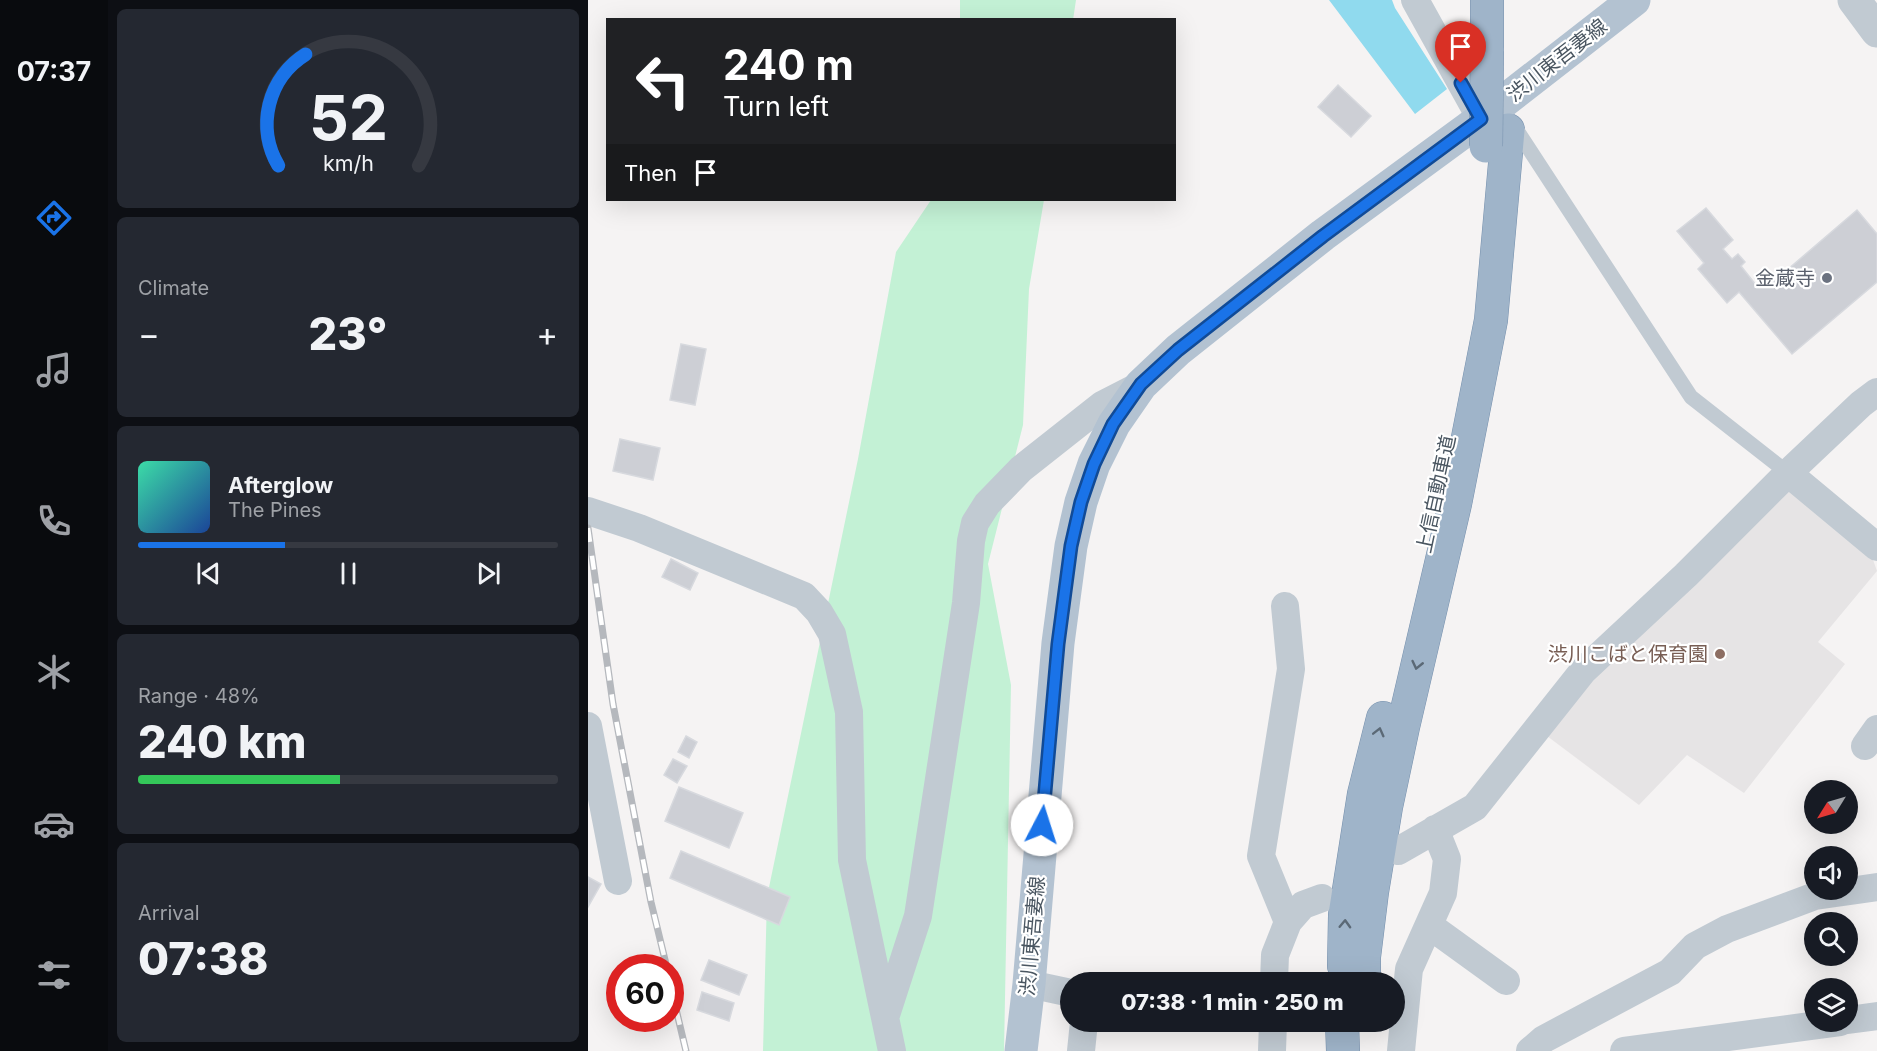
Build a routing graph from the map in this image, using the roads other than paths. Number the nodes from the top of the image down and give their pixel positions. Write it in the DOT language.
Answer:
graph roads {
  1 [pos="1415,0"];
  2 [pos="1487,0"];
  3 [pos="1507,0"];
  4 [pos="1634,0"];
  5 [pos="1854,0"];
  6 [pos="1877,32"];
  7 [pos="1498,50"];
  8 [pos="1490,112"];
  9 [pos="1480,320"];
  10 [pos="1141,384"];
  11 [pos="1877,392"];
  12 [pos="1788,473"];
  13 [pos="588,511"];
  14 [pos="1877,547"];
  15 [pos="1285,606"];
  16 [pos="588,726"];
  17 [pos="1435,828"];
  18 [pos="1398,851"];
  19 [pos="618,881"];
  20 [pos="1877,887"];
  21 [pos="1322,898"];
  22 [pos="1288,922"];
  23 [pos="1430,926"];
  24 [pos="1274,972"];
  25 [pos="1343,972"];
  26 [pos="1364,972"];
  27 [pos="1506,981"];
  28 [pos="1029,984"];
  29 [pos="1060,991"];
  30 [pos="1877,1016"];
  31 [pos="885,1018"];
  32 [pos="1858,1019"];
  33 [pos="1804,1027"];
  34 [pos="1083,1032"];
  35 [pos="1273,1032"];
  36 [pos="1343,1032"];
  37 [pos="1363,1032"];
  38 [pos="892,1051"];
  39 [pos="1021,1051"];
  40 [pos="1081,1051"];
  41 [pos="1272,1051"];
  42 [pos="1344,1051"];
  43 [pos="1364,1051"];
  44 [pos="1401,1051"];
  45 [pos="1530,1051"];
  46 [pos="1624,1051"];
  1 -- 8 [label="street"];
  2 -- 7 [label="highway, 上信自動車道"];
  3 -- 7 [label="highway, 上信自動車道"];
  4 -- 8 [label="main road, 渋川東吾妻線"];
  5 -- 6 [label="street"];
  7 -- 9 [label="highway, 上信自動車道, bridge"];
  8 -- 10 [label="main road, 渋川東吾妻線"];
  8 -- 12 [label="lane"];
  25 -- 9 [label="highway, 上信自動車道, one-way"];
  9 -- 26 [label="highway, 上信自動車道, one-way"];
  10 -- 28 [label="main road, 渋川東吾妻線"];
  10 -- 31 [label="street"];
  11 -- 12 [label="street"];
  12 -- 14 [label="street"];
  12 -- 17 [label="street"];
  13 -- 31 [label="street"];
  15 -- 22 [label="street"];
  16 -- 19 [label="street"];
  17 -- 18 [label="street"];
  17 -- 23 [label="street"];
  20 -- 45 [label="street"];
  21 -- 22 [label="street"];
  22 -- 24 [label="street"];
  23 -- 27 [label="street"];
  23 -- 44 [label="street"];
  28 -- 29 [label="street"];
  28 -- 39 [label="main road, 渋川東吾妻線"];
  30 -- 32 [label="street"];
  31 -- 38 [label="street"];
  33 -- 46 [label="street"];
  34 -- 40 [label="street"];
  35 -- 41 [label="street"];
  36 -- 42 [label="highway"];
  37 -- 43 [label="highway"];
}
